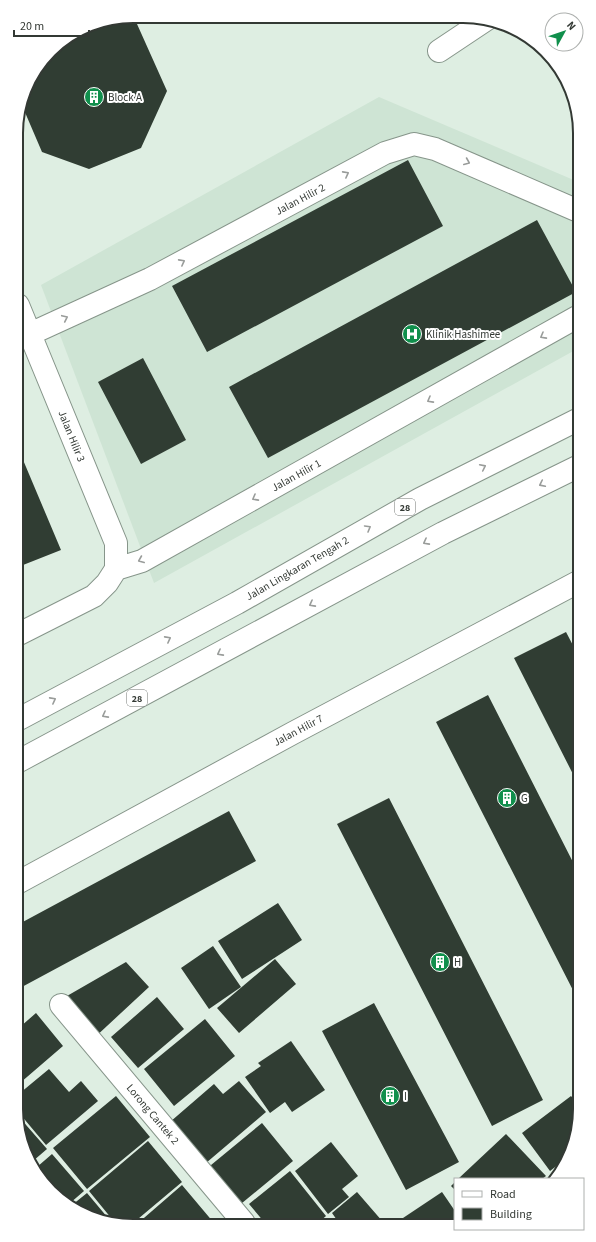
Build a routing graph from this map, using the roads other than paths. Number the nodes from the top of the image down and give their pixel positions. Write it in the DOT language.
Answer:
graph roads {
  1 [pos="479,24"];
  2 [pos="439,50"];
  3 [pos="573,209"];
  4 [pos="23,317"];
  5 [pos="573,319"];
  6 [pos="30,334"];
  7 [pos="573,422"];
  8 [pos="573,469"];
  9 [pos="116,569"];
  10 [pos="573,585"];
  11 [pos="23,632"];
  12 [pos="23,717"];
  13 [pos="23,759"];
  14 [pos="23,880"];
  15 [pos="61,1005"];
  16 [pos="241,1219"];
  1 -- 2 [label="main road"];
  6 -- 3 [label="main road, Jalan Hilir 2, one-way"];
  4 -- 6 [label="main road, Jalan Hilir 3"];
  5 -- 9 [label="main road, Jalan Hilir 1, one-way"];
  6 -- 9 [label="main road, Jalan Hilir 3"];
  12 -- 7 [label="main road, Jalan Lingkaran Tengah 2 / 28, one-way"];
  8 -- 13 [label="main road, 28, one-way"];
  9 -- 11 [label="main road"];
  10 -- 14 [label="main road, Jalan Hilir 7"];
  15 -- 16 [label="main road, Lorong Cantek 2"];
}
